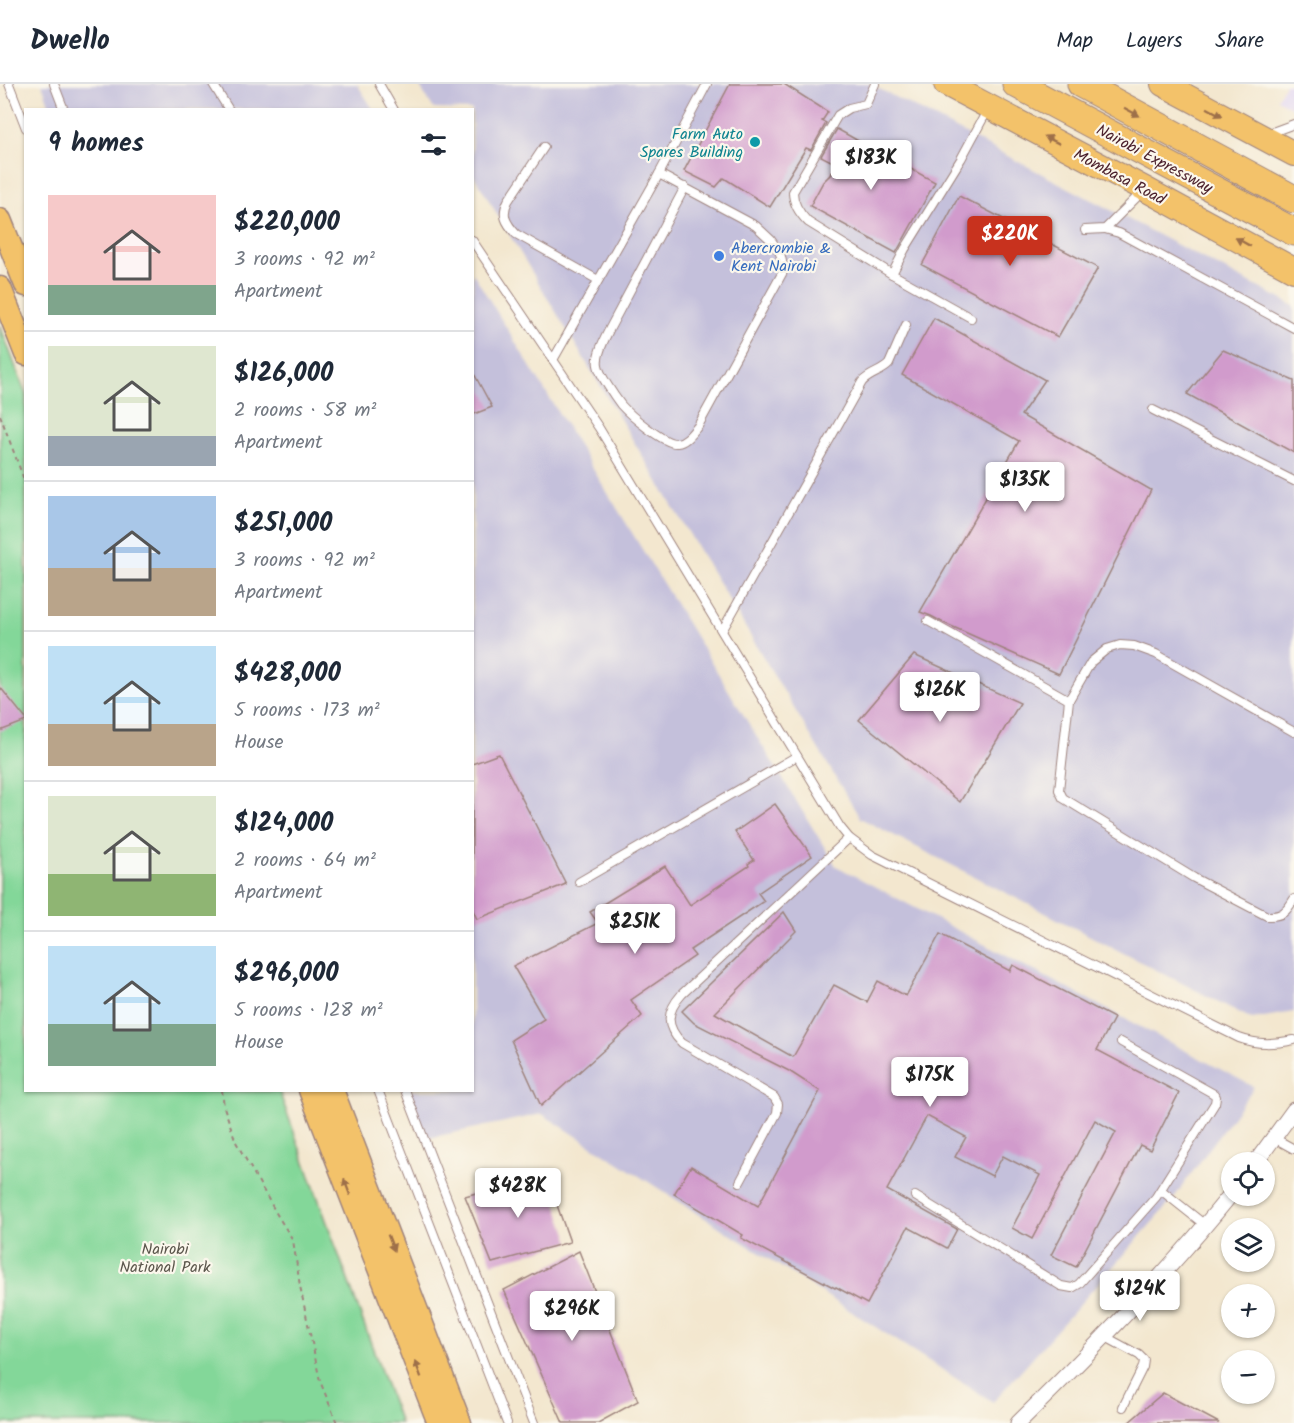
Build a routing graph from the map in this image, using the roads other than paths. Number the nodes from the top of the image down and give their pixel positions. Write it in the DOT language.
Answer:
graph roads {
  1 [pos="9,84"];
  2 [pos="54,84"];
  3 [pos="213,84"];
  4 [pos="379,84"];
  5 [pos="707,84"];
  6 [pos="875,84"];
  7 [pos="946,84"];
  8 [pos="1016,84"];
  9 [pos="1081,84"];
  10 [pos="1163,84"];
  11 [pos="988,107"];
  12 [pos="63,108"];
  13 [pos="228,108"];
  14 [pos="393,108"];
  15 [pos="24,123"];
  16 [pos="1294,124"];
  17 [pos="1260,136"];
  18 [pos="544,147"];
  19 [pos="1294,154"];
  20 [pos="659,174"];
  21 [pos="685,187"];
  22 [pos="1145,189"];
  23 [pos="1294,199"];
  24 [pos="0,220"];
  25 [pos="1105,229"];
  26 [pos="1085,230"];
  27 [pos="1294,232"];
  28 [pos="474,243"];
  29 [pos="1294,270"];
  30 [pos="892,274"];
  31 [pos="24,280"];
  32 [pos="598,280"];
  33 [pos="0,288"];
  34 [pos="971,318"];
  35 [pos="906,325"];
  36 [pos="1294,327"];
  37 [pos="24,349"];
  38 [pos="553,360"];
  39 [pos="1153,411"];
  40 [pos="1294,482"];
  41 [pos="928,621"];
  42 [pos="722,631"];
  43 [pos="1069,700"];
  44 [pos="1294,732"];
  45 [pos="797,756"];
  46 [pos="849,838"];
  47 [pos="579,882"];
  48 [pos="1294,899"];
  49 [pos="1294,1040"];
  50 [pos="1121,1042"];
  51 [pos="311,1092"];
  52 [pos="333,1092"];
  53 [pos="379,1092"];
  54 [pos="406,1092"];
  55 [pos="1294,1110"];
  56 [pos="1274,1138"];
  57 [pos="1294,1149"];
  58 [pos="1264,1152"];
  59 [pos="740,1182"];
  60 [pos="1161,1190"];
  61 [pos="915,1196"];
  62 [pos="1221,1206"];
  63 [pos="1205,1225"];
  64 [pos="1104,1336"];
  65 [pos="1123,1407"];
  66 [pos="439,1423"];
  67 [pos="460,1423"];
  68 [pos="507,1423"];
  69 [pos="534,1423"];
  70 [pos="1018,1423"];
  1 -- 15 [label="lane"];
  2 -- 12 [label="lane"];
  3 -- 13 [label="lane"];
  4 -- 14 [label="lane"];
  5 -- 20 [label="lane"];
  6 -- 30 [label="lane"];
  7 -- 11 [label="highway, Mombasa Road"];
  8 -- 27 [label="highway, Nairobi Expressway"];
  9 -- 23 [label="highway, Nairobi Expressway, one-way"];
  10 -- 17 [label="highway, one-way"];
  22 -- 11 [label="highway, Mombasa Road, one-way"];
  11 -- 30 [label="lane"];
  16 -- 17 [label="lane"];
  17 -- 19 [label="highway"];
  18 -- 32 [label="lane"];
  20 -- 21 [label="lane"];
  20 -- 32 [label="lane"];
  21 -- 21 [label="lane"];
  22 -- 25 [label="lane"];
  29 -- 22 [label="highway, Mombasa Road, one-way"];
  24 -- 31 [label="main road"];
  25 -- 26 [label="lane"];
  25 -- 36 [label="lane"];
  28 -- 38 [label="lane"];
  30 -- 34 [label="lane"];
  32 -- 38 [label="lane"];
  33 -- 37 [label="main road"];
  35 -- 42 [label="lane"];
  38 -- 42 [label="lane"];
  39 -- 40 [label="lane"];
  41 -- 43 [label="lane"];
  42 -- 45 [label="lane"];
  43 -- 44 [label="lane"];
  43 -- 48 [label="lane"];
  45 -- 46 [label="lane"];
  45 -- 47 [label="lane"];
  46 -- 49 [label="lane"];
  46 -- 59 [label="lane"];
  50 -- 60 [label="lane"];
  66 -- 51 [label="main road, one-way"];
  52 -- 67 [label="main road, one-way"];
  53 -- 68 [label="lane"];
  54 -- 69 [label="lane"];
  55 -- 56 [label="street"];
  56 -- 57 [label="lane"];
  56 -- 58 [label="street"];
  60 -- 61 [label="lane"];
  60 -- 63 [label="lane"];
  62 -- 63 [label="street"];
  63 -- 64 [label="street"];
  64 -- 65 [label="lane"];
  64 -- 70 [label="street"];
}
